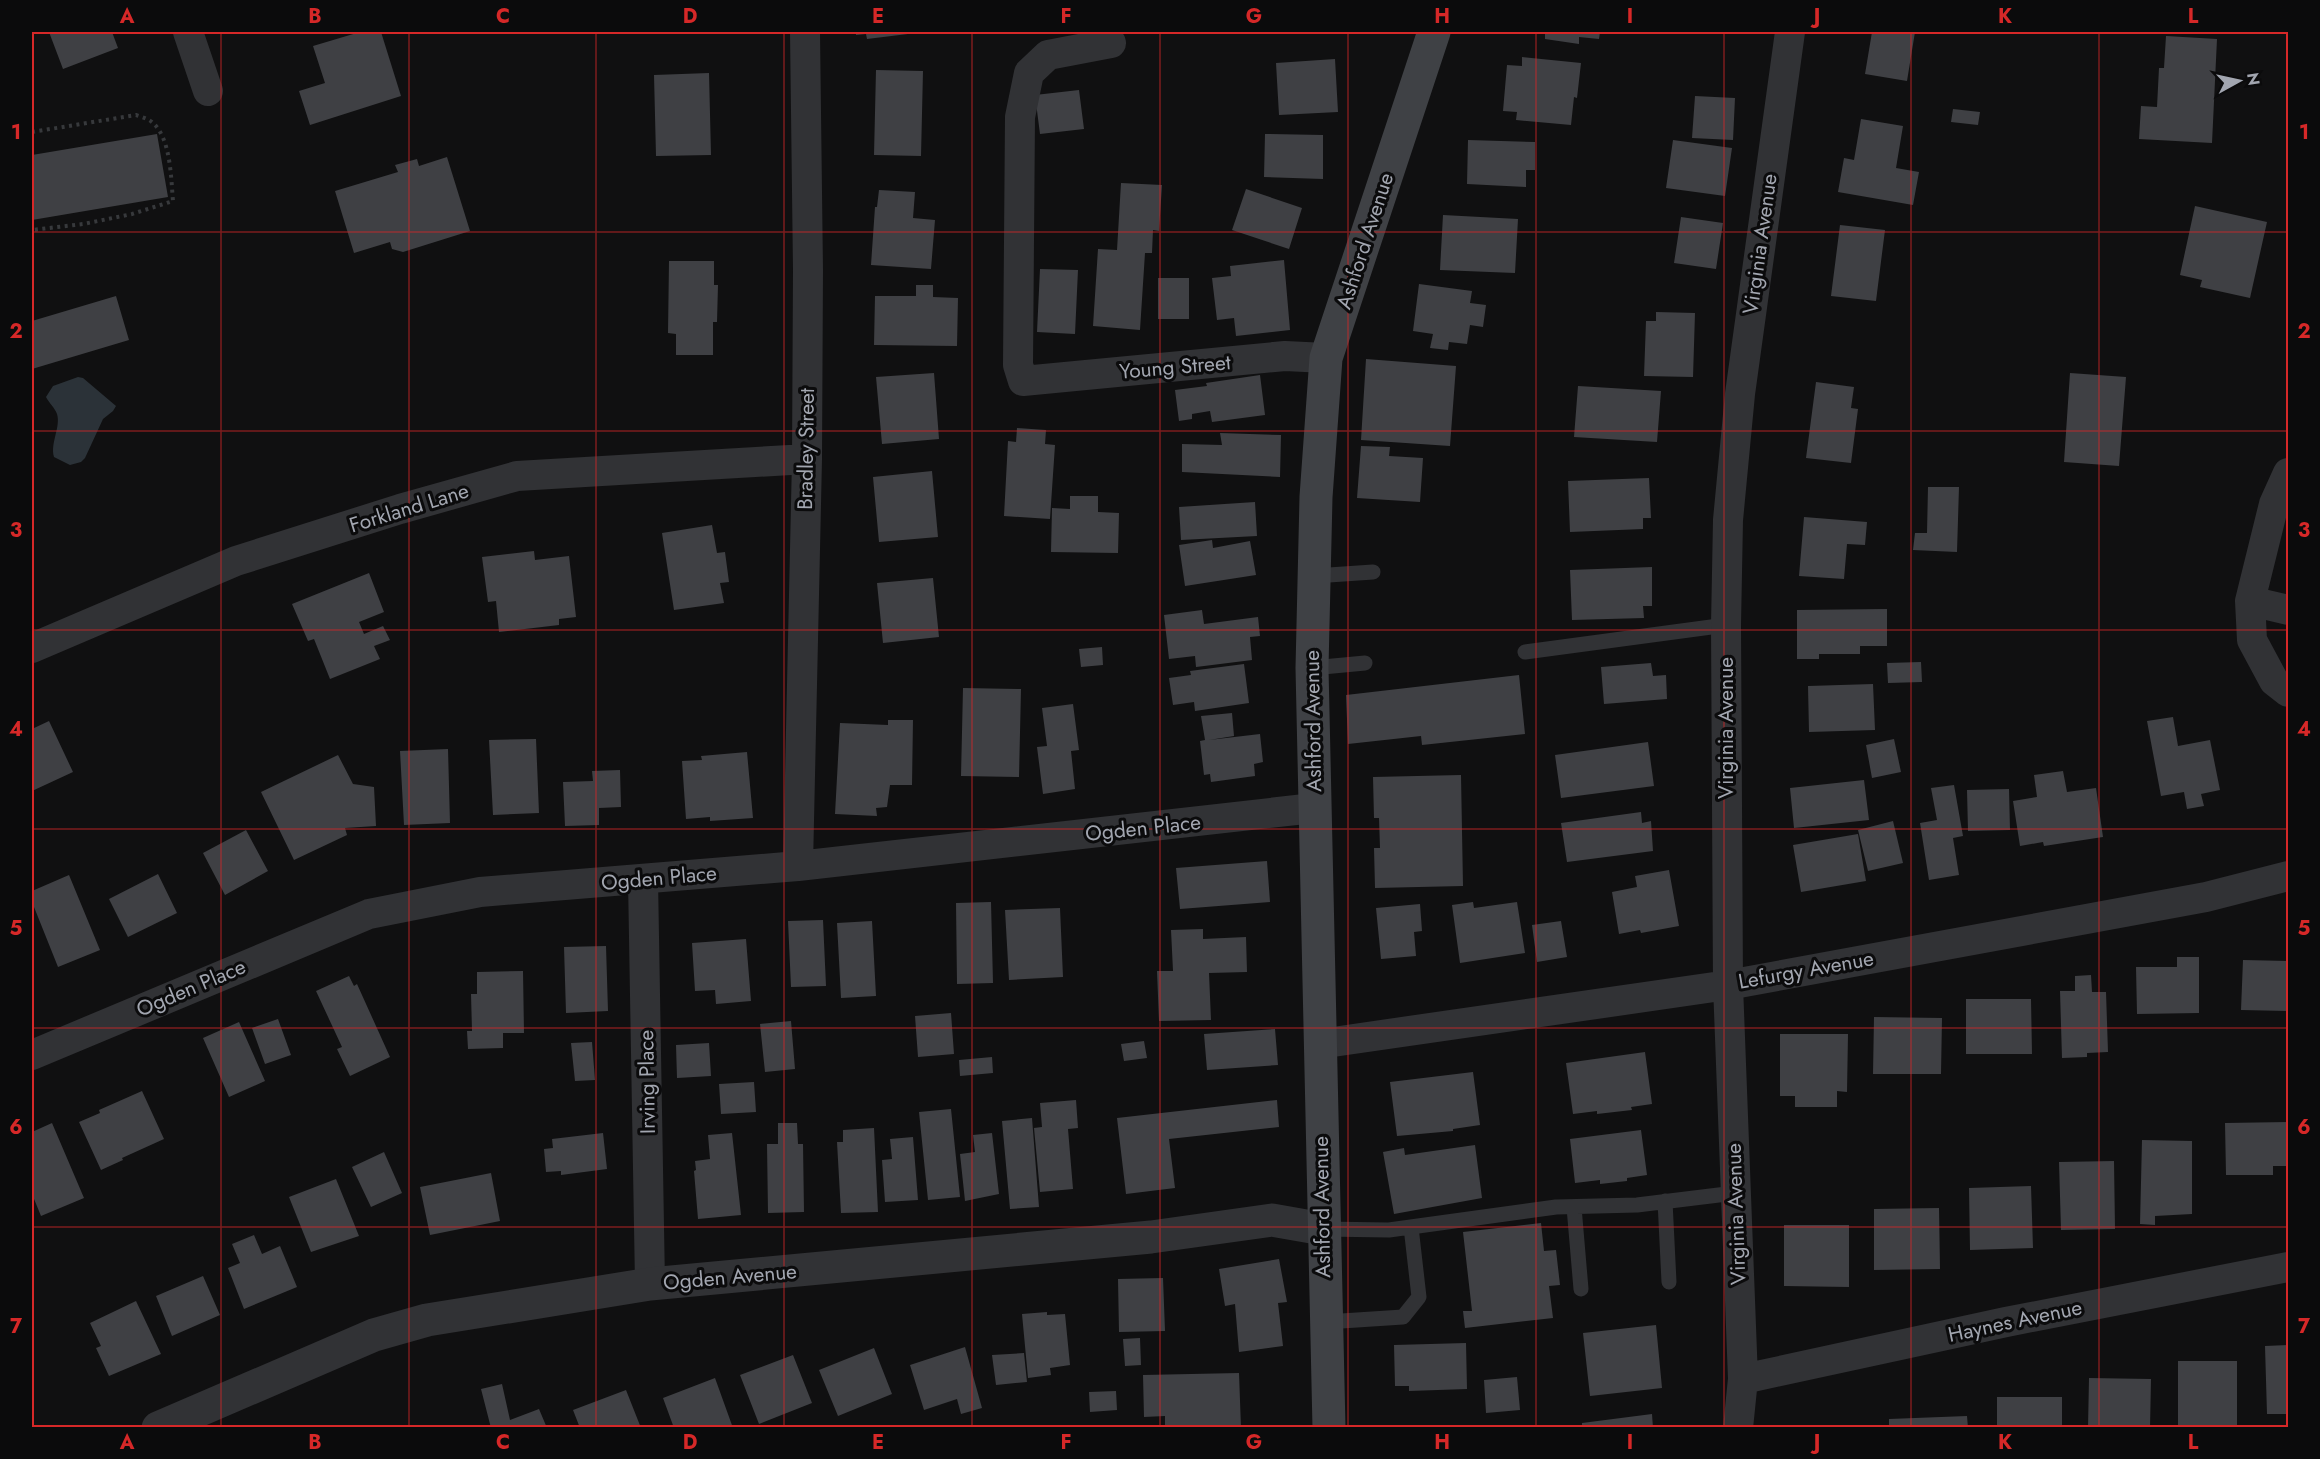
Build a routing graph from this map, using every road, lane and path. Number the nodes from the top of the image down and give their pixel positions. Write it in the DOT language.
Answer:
graph roads {
  1 [pos="188,32"];
  2 [pos="805,32"];
  3 [pos="1434,32"];
  4 [pos="1790,32"];
  5 [pos="1112,43"];
  6 [pos="208,91"];
  7 [pos="32,132"];
  8 [pos="32,230"];
  9 [pos="1326,358"];
  10 [pos="807,459"];
  11 [pos="2289,473"];
  12 [pos="1373,572"];
  13 [pos="1314,576"];
  14 [pos="2250,601"];
  15 [pos="2289,610"];
  16 [pos="1726,626"];
  17 [pos="32,648"];
  18 [pos="1526,652"];
  19 [pos="1365,663"];
  20 [pos="1312,668"];
  21 [pos="2289,692"];
  22 [pos="1314,808"];
  23 [pos="798,866"];
  24 [pos="2289,876"];
  25 [pos="643,879"];
  26 [pos="1728,985"];
  27 [pos="1319,1044"];
  28 [pos="32,1055"];
  29 [pos="1735,1192"];
  30 [pos="1665,1201"];
  31 [pos="1574,1207"];
  32 [pos="1411,1227"];
  33 [pos="1323,1229"];
  34 [pos="2289,1267"];
  35 [pos="1669,1282"];
  36 [pos="650,1284"];
  37 [pos="1581,1289"];
  38 [pos="1326,1322"];
  39 [pos="1743,1379"];
  40 [pos="158,1428"];
  41 [pos="1329,1428"];
  42 [pos="1738,1428"];
  1 -- 6 [label="street"];
  2 -- 10 [label="street, Bradley Street"];
  3 -- 9 [label="main road, Ashford Avenue"];
  4 -- 16 [label="street, Virginia Avenue"];
  5 -- 9 [label="street, Young Street"];
  7 -- 8 [label="path"];
  9 -- 13 [label="main road, Ashford Avenue"];
  10 -- 17 [label="street, Forkland Lane"];
  10 -- 23 [label="street, Bradley Street"];
  11 -- 14 [label="street"];
  12 -- 13 [label="lane"];
  13 -- 20 [label="main road, Ashford Avenue"];
  14 -- 15 [label="street"];
  14 -- 21 [label="street"];
  16 -- 18 [label="lane"];
  16 -- 26 [label="street, Virginia Avenue"];
  19 -- 20 [label="lane"];
  20 -- 22 [label="main road, Ashford Avenue"];
  22 -- 23 [label="street, Ogden Place"];
  22 -- 27 [label="main road, Ashford Avenue"];
  23 -- 25 [label="street, Ogden Place"];
  24 -- 26 [label="street, Lefurgy Avenue"];
  25 -- 28 [label="street, Ogden Place"];
  25 -- 36 [label="street, Irving Place"];
  26 -- 27 [label="street, Lefurgy Avenue"];
  26 -- 29 [label="street, Virginia Avenue"];
  27 -- 33 [label="main road, Ashford Avenue"];
  29 -- 30 [label="lane"];
  29 -- 39 [label="street, Virginia Avenue"];
  30 -- 31 [label="lane"];
  30 -- 35 [label="lane"];
  31 -- 32 [label="lane"];
  31 -- 37 [label="lane"];
  32 -- 33 [label="lane"];
  32 -- 38 [label="lane"];
  33 -- 36 [label="street, Ogden Avenue"];
  33 -- 38 [label="main road, Ashford Avenue"];
  34 -- 39 [label="street, Haynes Avenue"];
  36 -- 40 [label="street, Ogden Avenue"];
  38 -- 41 [label="main road, Ashford Avenue"];
  39 -- 42 [label="street, Virginia Avenue"];
}
